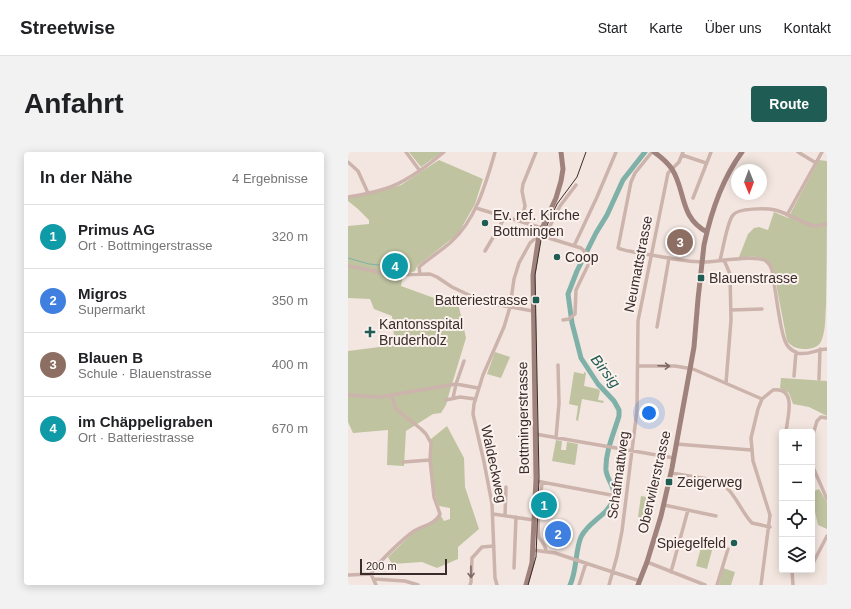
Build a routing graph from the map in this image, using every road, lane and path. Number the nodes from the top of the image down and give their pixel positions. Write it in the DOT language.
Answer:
graph roads {
  1 [pos="406,152"];
  2 [pos="444,152"];
  3 [pos="495,152"];
  4 [pos="536,152"];
  5 [pos="561,152"];
  6 [pos="616,152"];
  7 [pos="653,152"];
  8 [pos="711,152"];
  9 [pos="742,152"];
  10 [pos="798,152"];
  11 [pos="822,152"];
  12 [pos="683,154"];
  13 [pos="348,162"];
  14 [pos="706,163"];
  15 [pos="816,163"];
  16 [pos="673,170"];
  17 [pos="420,171"];
  18 [pos="576,185"];
  19 [pos="368,193"];
  20 [pos="348,196"];
  21 [pos="693,198"];
  22 [pos="476,208"];
  23 [pos="787,215"];
  24 [pos="505,217"];
  25 [pos="520,221"];
  26 [pos="827,224"];
  27 [pos="542,228"];
  28 [pos="707,232"];
  29 [pos="539,235"];
  30 [pos="548,238"];
  31 [pos="574,246"];
  32 [pos="485,251"];
  33 [pos="651,255"];
  34 [pos="669,258"];
  35 [pos="722,260"];
  36 [pos="702,262"];
  37 [pos="348,266"];
  38 [pos="420,274"];
  39 [pos="510,307"];
  40 [pos="762,309"];
  41 [pos="731,310"];
  42 [pos="533,311"];
  43 [pos="563,320"];
  44 [pos="658,327"];
  45 [pos="820,348"];
  46 [pos="827,349"];
  47 [pos="796,352"];
  48 [pos="464,361"];
  49 [pos="558,365"];
  50 [pos="638,366"];
  51 [pos="691,369"];
  52 [pos="794,376"];
  53 [pos="819,379"];
  54 [pos="726,383"];
  55 [pos="456,384"];
  56 [pos="478,388"];
  57 [pos="348,395"];
  58 [pos="392,395"];
  59 [pos="453,398"];
  60 [pos="475,399"];
  61 [pos="762,399"];
  62 [pos="446,400"];
  63 [pos="827,418"];
  64 [pos="786,429"];
  65 [pos="815,429"];
  66 [pos="536,434"];
  67 [pos="556,438"];
  68 [pos="676,444"];
  69 [pos="751,450"];
  70 [pos="632,451"];
  71 [pos="674,458"];
  72 [pos="430,460"];
  73 [pos="403,462"];
  74 [pos="815,472"];
  75 [pos="671,473"];
  76 [pos="539,481"];
  77 [pos="506,487"];
  78 [pos="611,495"];
  79 [pos="827,499"];
  80 [pos="664,505"];
  81 [pos="688,510"];
  82 [pos="493,514"];
  83 [pos="505,516"];
  84 [pos="716,516"];
  85 [pos="516,517"];
  86 [pos="534,520"];
  87 [pos="770,527"];
  88 [pos="827,536"];
  89 [pos="494,546"];
  90 [pos="728,549"];
  91 [pos="533,550"];
  92 [pos="546,551"];
  93 [pos="815,559"];
  94 [pos="647,562"];
  95 [pos="586,563"];
  96 [pos="514,568"];
  97 [pos="612,572"];
  98 [pos="671,572"];
  99 [pos="792,573"];
  100 [pos="371,574"];
  101 [pos="348,575"];
  102 [pos="374,579"];
  103 [pos="639,583"];
  104 [pos="609,584"];
  105 [pos="376,585"];
  106 [pos="418,585"];
  107 [pos="470,585"];
  108 [pos="497,585"];
  109 [pos="526,585"];
  110 [pos="579,585"];
  111 [pos="705,585"];
  112 [pos="717,585"];
  113 [pos="761,585"];
  114 [pos="793,585"];
  1 -- 17 [label="street"];
  2 -- 17 [label="street"];
  3 -- 22 [label="street"];
  4 -- 25 [label="street"];
  5 -- 27 [label="main road, Bottmingerstrasse"];
  6 -- 31 [label="street"];
  7 -- 16 [label="main road"];
  7 -- 33 [label="street"];
  8 -- 14 [label="street"];
  9 -- 28 [label="main road, Oberwilerstrasse"];
  10 -- 15 [label="street"];
  11 -- 15 [label="street"];
  12 -- 14 [label="street"];
  12 -- 16 [label="street, Neumattstrasse"];
  13 -- 19 [label="street"];
  14 -- 21 [label="street"];
  15 -- 23 [label="street"];
  16 -- 28 [label="main road"];
  16 -- 33 [label="street, Neumattstrasse"];
  17 -- 19 [label="street"];
  18 -- 30 [label="street"];
  19 -- 20 [label="street"];
  22 -- 24 [label="street"];
  22 -- 38 [label="street"];
  23 -- 26 [label="street"];
  23 -- 35 [label="street"];
  24 -- 25 [label="street"];
  24 -- 32 [label="street"];
  25 -- 27 [label="street"];
  27 -- 29 [label="main road, Bottmingerstrasse"];
  28 -- 36 [label="main road, Oberwilerstrasse"];
  29 -- 30 [label="street"];
  29 -- 39 [label="street, Waldeckweg"];
  29 -- 42 [label="main road, Bottmingerstrasse"];
  30 -- 31 [label="street"];
  31 -- 43 [label="street"];
  33 -- 34 [label="street"];
  33 -- 50 [label="street, Neumattstrasse"];
  34 -- 36 [label="street"];
  34 -- 44 [label="street"];
  35 -- 36 [label="street"];
  35 -- 41 [label="street"];
  35 -- 47 [label="street"];
  36 -- 51 [label="main road, Oberwilerstrasse"];
  37 -- 38 [label="street"];
  38 -- 39 [label="street"];
  39 -- 42 [label="street"];
  39 -- 56 [label="street, Waldeckweg"];
  40 -- 41 [label="street"];
  41 -- 54 [label="street"];
  42 -- 66 [label="main road, Bottmingerstrasse"];
  45 -- 46 [label="street"];
  45 -- 47 [label="street"];
  45 -- 53 [label="street"];
  47 -- 52 [label="street"];
  48 -- 55 [label="street"];
  49 -- 67 [label="street"];
  50 -- 51 [label="street, one-way"];
  50 -- 70 [label="street, Schafmattweg"];
  51 -- 54 [label="street"];
  51 -- 68 [label="main road, Oberwilerstrasse"];
  54 -- 61 [label="street"];
  55 -- 56 [label="street"];
  55 -- 58 [label="street"];
  55 -- 59 [label="street"];
  56 -- 60 [label="street, Waldeckweg"];
  57 -- 58 [label="street"];
  58 -- 72 [label="street"];
  59 -- 60 [label="street"];
  59 -- 62 [label="street"];
  60 -- 82 [label="street, Waldeckweg"];
  61 -- 64 [label="street"];
  61 -- 69 [label="street"];
  63 -- 65 [label="street"];
  66 -- 67 [label="street"];
  66 -- 76 [label="main road, Bottmingerstrasse"];
  67 -- 70 [label="street"];
  68 -- 69 [label="street"];
  68 -- 71 [label="main road, Oberwilerstrasse"];
  69 -- 87 [label="street"];
  70 -- 71 [label="street"];
  70 -- 97 [label="street, Schafmattweg"];
  71 -- 75 [label="main road, Oberwilerstrasse"];
  72 -- 73 [label="street"];
  72 -- 100 [label="street"];
  74 -- 79 [label="street"];
  75 -- 80 [label="main road, Oberwilerstrasse"];
  75 -- 87 [label="street"];
  76 -- 78 [label="street"];
  76 -- 86 [label="main road, Bottmingerstrasse"];
  76 -- 92 [label="street, Bottmingerstrasse"];
  77 -- 83 [label="street"];
  80 -- 81 [label="street"];
  80 -- 94 [label="main road, Oberwilerstrasse"];
  81 -- 84 [label="street"];
  81 -- 98 [label="street"];
  82 -- 83 [label="street"];
  82 -- 89 [label="street, Waldeckweg"];
  83 -- 85 [label="street"];
  85 -- 86 [label="street"];
  85 -- 96 [label="street"];
  86 -- 91 [label="main road, Bottmingerstrasse"];
  87 -- 113 [label="street"];
  88 -- 93 [label="street"];
  89 -- 107 [label="street, one-way"];
  89 -- 108 [label="street, Waldeckweg"];
  90 -- 112 [label="street"];
  91 -- 92 [label="street"];
  91 -- 109 [label="main road, Bottmingerstrasse"];
  92 -- 95 [label="street"];
  94 -- 98 [label="street"];
  94 -- 103 [label="main road, Oberwilerstrasse"];
  95 -- 97 [label="street"];
  95 -- 110 [label="street"];
  97 -- 103 [label="street"];
  97 -- 104 [label="street, Schafmattweg"];
  98 -- 111 [label="street"];
  99 -- 114 [label="street"];
  100 -- 101 [label="street"];
  100 -- 102 [label="street"];
  102 -- 105 [label="street"];
  102 -- 106 [label="street"];
}
